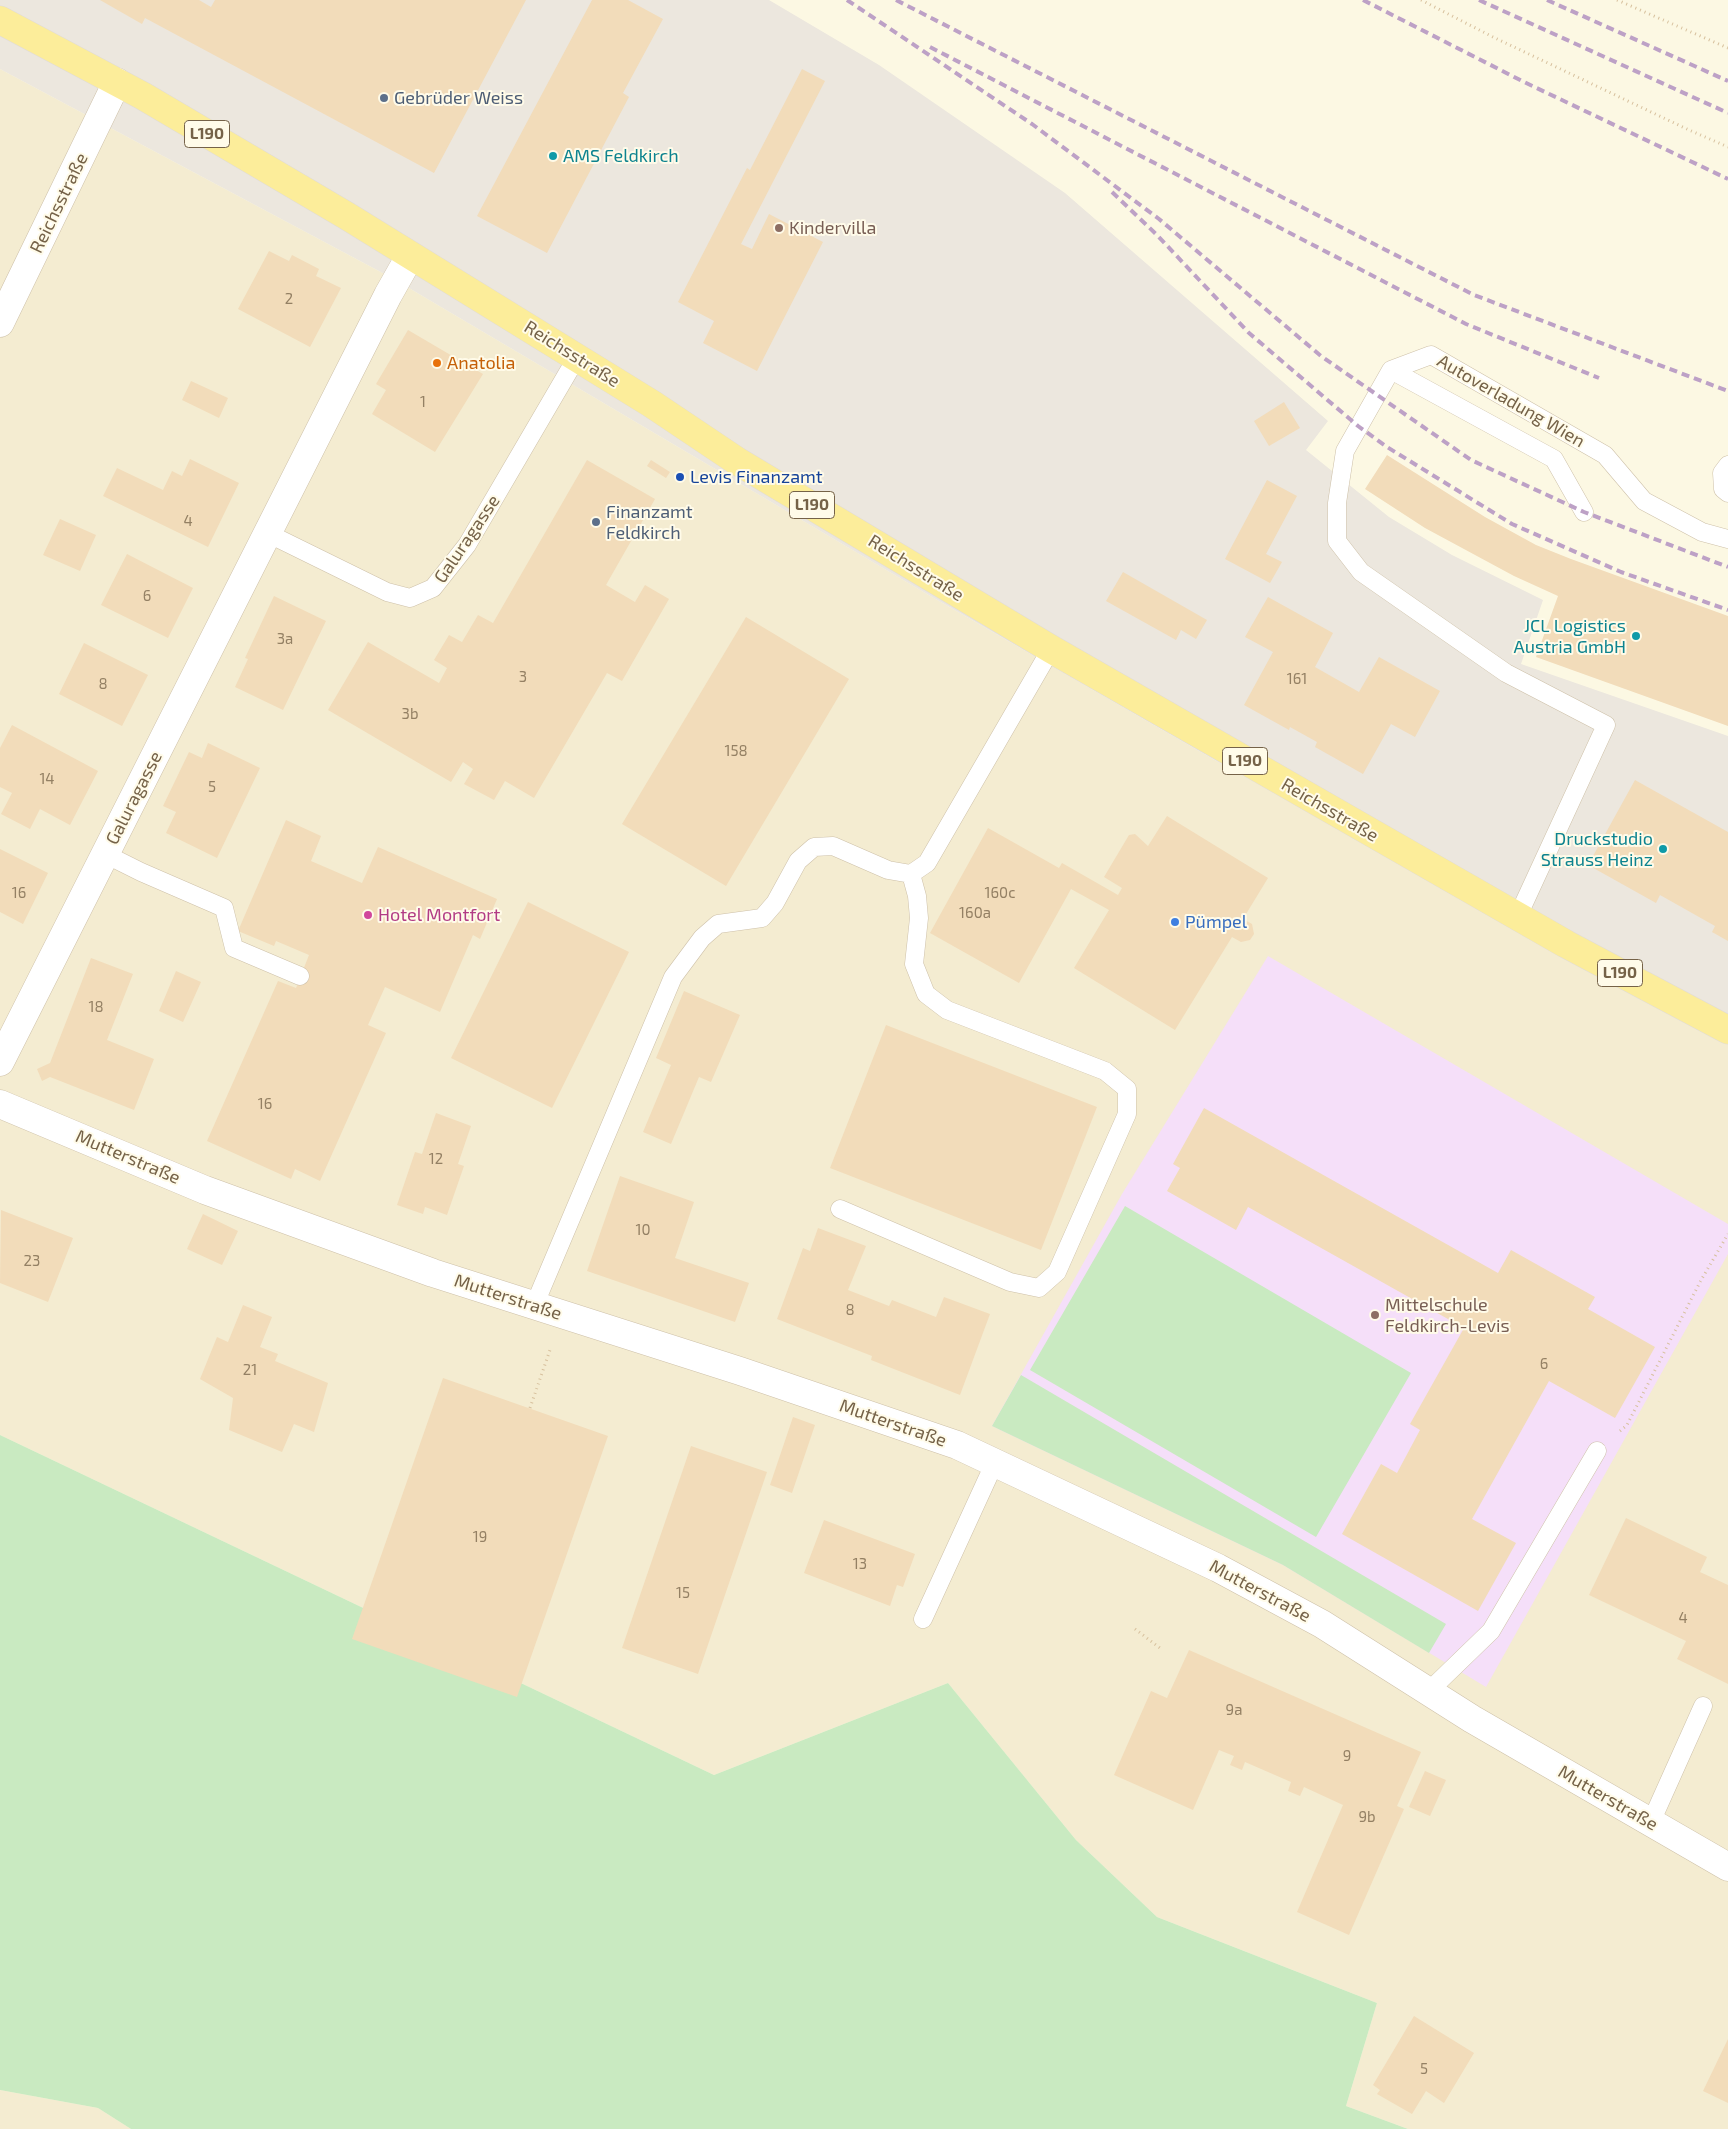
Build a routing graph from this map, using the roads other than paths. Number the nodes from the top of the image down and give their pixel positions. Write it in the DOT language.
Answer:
graph roads {
  1 [pos="0,20"];
  2 [pos="118,82"];
  3 [pos="410,256"];
  4 [pos="0,323"];
  5 [pos="577,357"];
  6 [pos="1391,370"];
  7 [pos="1728,465"];
  8 [pos="1728,493"];
  9 [pos="1584,512"];
  10 [pos="267,533"];
  11 [pos="1728,539"];
  12 [pos="1051,649"];
  13 [pos="105,854"];
  14 [pos="910,874"];
  15 [pos="1518,916"];
  16 [pos="300,976"];
  17 [pos="1728,1030"];
  18 [pos="0,1062"];
  19 [pos="0,1104"];
  20 [pos="840,1209"];
  21 [pos="534,1306"];
  22 [pos="1597,1451"];
  23 [pos="996,1462"];
  24 [pos="923,1620"];
  25 [pos="1429,1691"];
  26 [pos="1703,1706"];
  27 [pos="1651,1822"];
  28 [pos="1728,1867"];
  1 -- 2 [label="main road, Reichsstraße / L190"];
  2 -- 3 [label="main road, Reichsstraße / L190"];
  2 -- 4 [label="street, Reichsstraße"];
  3 -- 5 [label="main road, Reichsstraße / L190"];
  3 -- 10 [label="street, Galuragasse"];
  5 -- 10 [label="lane, Galuragasse"];
  5 -- 12 [label="main road, Reichsstraße / L190"];
  6 -- 9 [label="lane, Autoverladung Wien"];
  6 -- 11 [label="lane, Autoverladung Wien"];
  6 -- 15 [label="lane"];
  7 -- 8 [label="lane"];
  10 -- 13 [label="street, Galuragasse"];
  12 -- 14 [label="lane"];
  12 -- 15 [label="main road, Reichsstraße / L190"];
  13 -- 16 [label="lane"];
  13 -- 18 [label="street, Galuragasse"];
  14 -- 20 [label="lane"];
  14 -- 21 [label="lane"];
  15 -- 17 [label="main road, Reichsstraße / L190"];
  19 -- 21 [label="street, Mutterstraße"];
  21 -- 23 [label="street, Mutterstraße"];
  22 -- 25 [label="lane"];
  23 -- 24 [label="lane"];
  23 -- 25 [label="street, Mutterstraße"];
  25 -- 27 [label="street, Mutterstraße"];
  26 -- 27 [label="lane"];
  27 -- 28 [label="street, Mutterstraße"];
}
